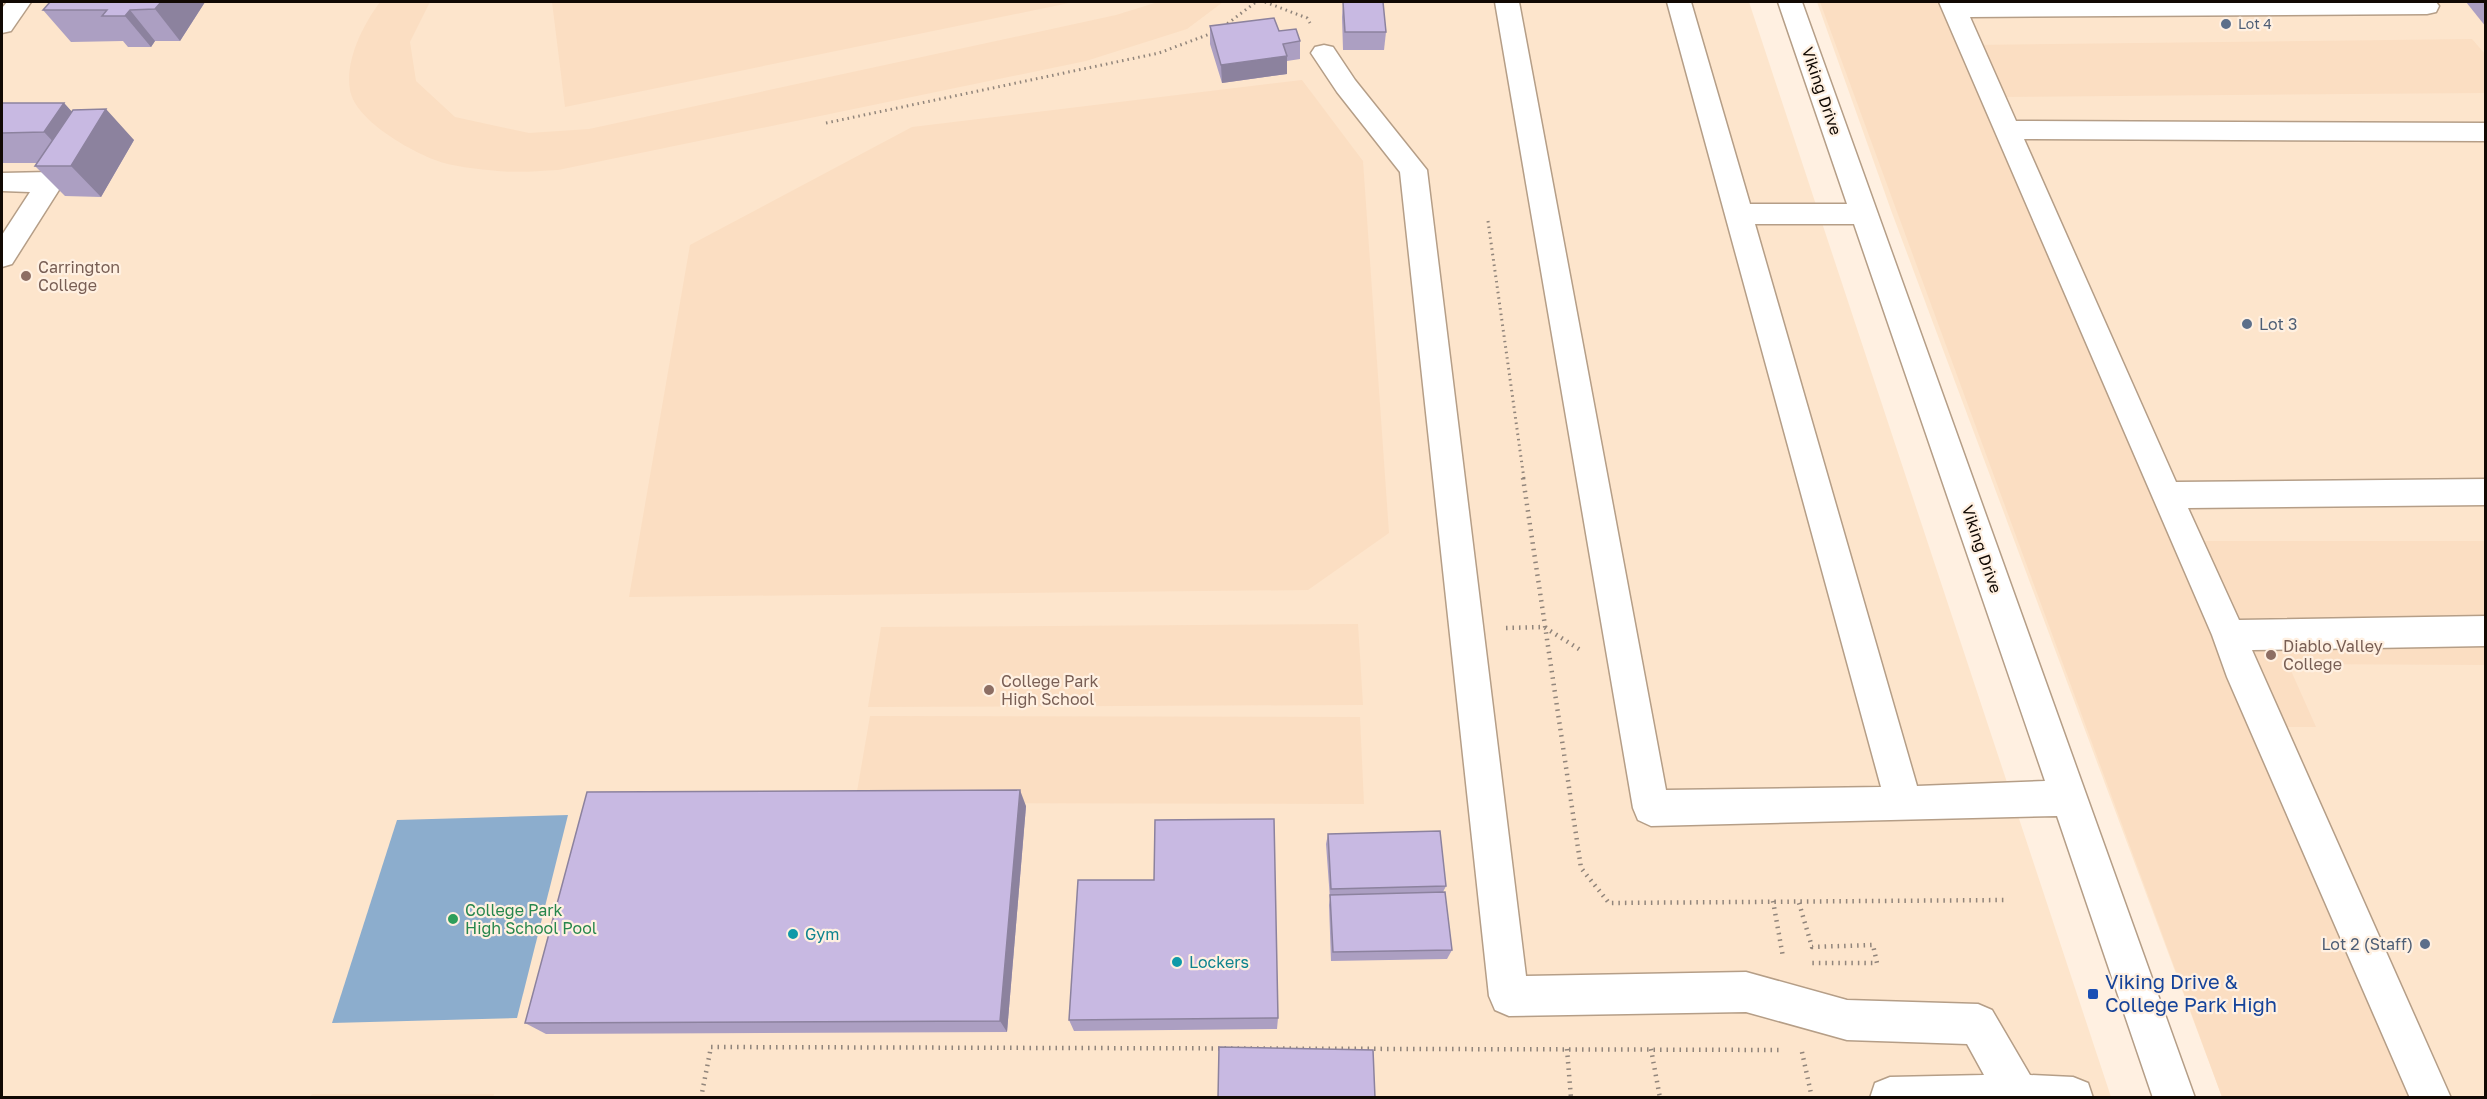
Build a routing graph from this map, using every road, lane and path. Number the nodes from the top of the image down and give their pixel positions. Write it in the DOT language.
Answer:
graph roads {
  1 [pos="19,2"];
  2 [pos="1256,2"];
  3 [pos="1264,2"];
  4 [pos="1507,2"];
  5 [pos="1679,2"];
  6 [pos="1790,2"];
  7 [pos="2424,2"];
  8 [pos="1953,5"];
  9 [pos="2,25"];
  10 [pos="1324,53"];
  11 [pos="826,123"];
  12 [pos="2006,130"];
  13 [pos="2486,132"];
  14 [pos="2,182"];
  15 [pos="1738,214"];
  16 [pos="1865,214"];
  17 [pos="2,257"];
  18 [pos="2486,492"];
  19 [pos="2167,495"];
  20 [pos="2486,631"];
  21 [pos="2229,635"];
  22 [pos="2069,798"];
  23 [pos="1904,804"];
  24 [pos="1773,902"];
  25 [pos="1785,963"];
  26 [pos="1568,1049"];
  27 [pos="1651,1049"];
  28 [pos="1801,1050"];
  29 [pos="2018,1095"];
  30 [pos="2168,1097"];
  31 [pos="701,1098"];
  32 [pos="1570,1098"];
  33 [pos="1660,1098"];
  34 [pos="1890,1098"];
  35 [pos="2073,1098"];
  36 [pos="2431,1098"];
  1 -- 9 [label="street"];
  2 -- 11 [label="path"];
  3 -- 10 [label="path"];
  4 -- 23 [label="street"];
  5 -- 15 [label="street"];
  6 -- 16 [label="street, Viking Drive"];
  7 -- 8 [label="street"];
  8 -- 12 [label="street"];
  10 -- 29 [label="street"];
  12 -- 13 [label="street"];
  12 -- 19 [label="street"];
  14 -- 17 [label="street"];
  15 -- 16 [label="street"];
  15 -- 23 [label="street"];
  16 -- 22 [label="street, Viking Drive"];
  18 -- 19 [label="street"];
  19 -- 21 [label="street"];
  20 -- 21 [label="street"];
  21 -- 36 [label="street"];
  22 -- 23 [label="street"];
  22 -- 30 [label="street, Viking Drive"];
  24 -- 25 [label="path"];
  26 -- 27 [label="path"];
  26 -- 31 [label="path"];
  26 -- 32 [label="path"];
  27 -- 28 [label="path"];
  27 -- 33 [label="path"];
  29 -- 34 [label="street"];
  29 -- 35 [label="street"];
}
